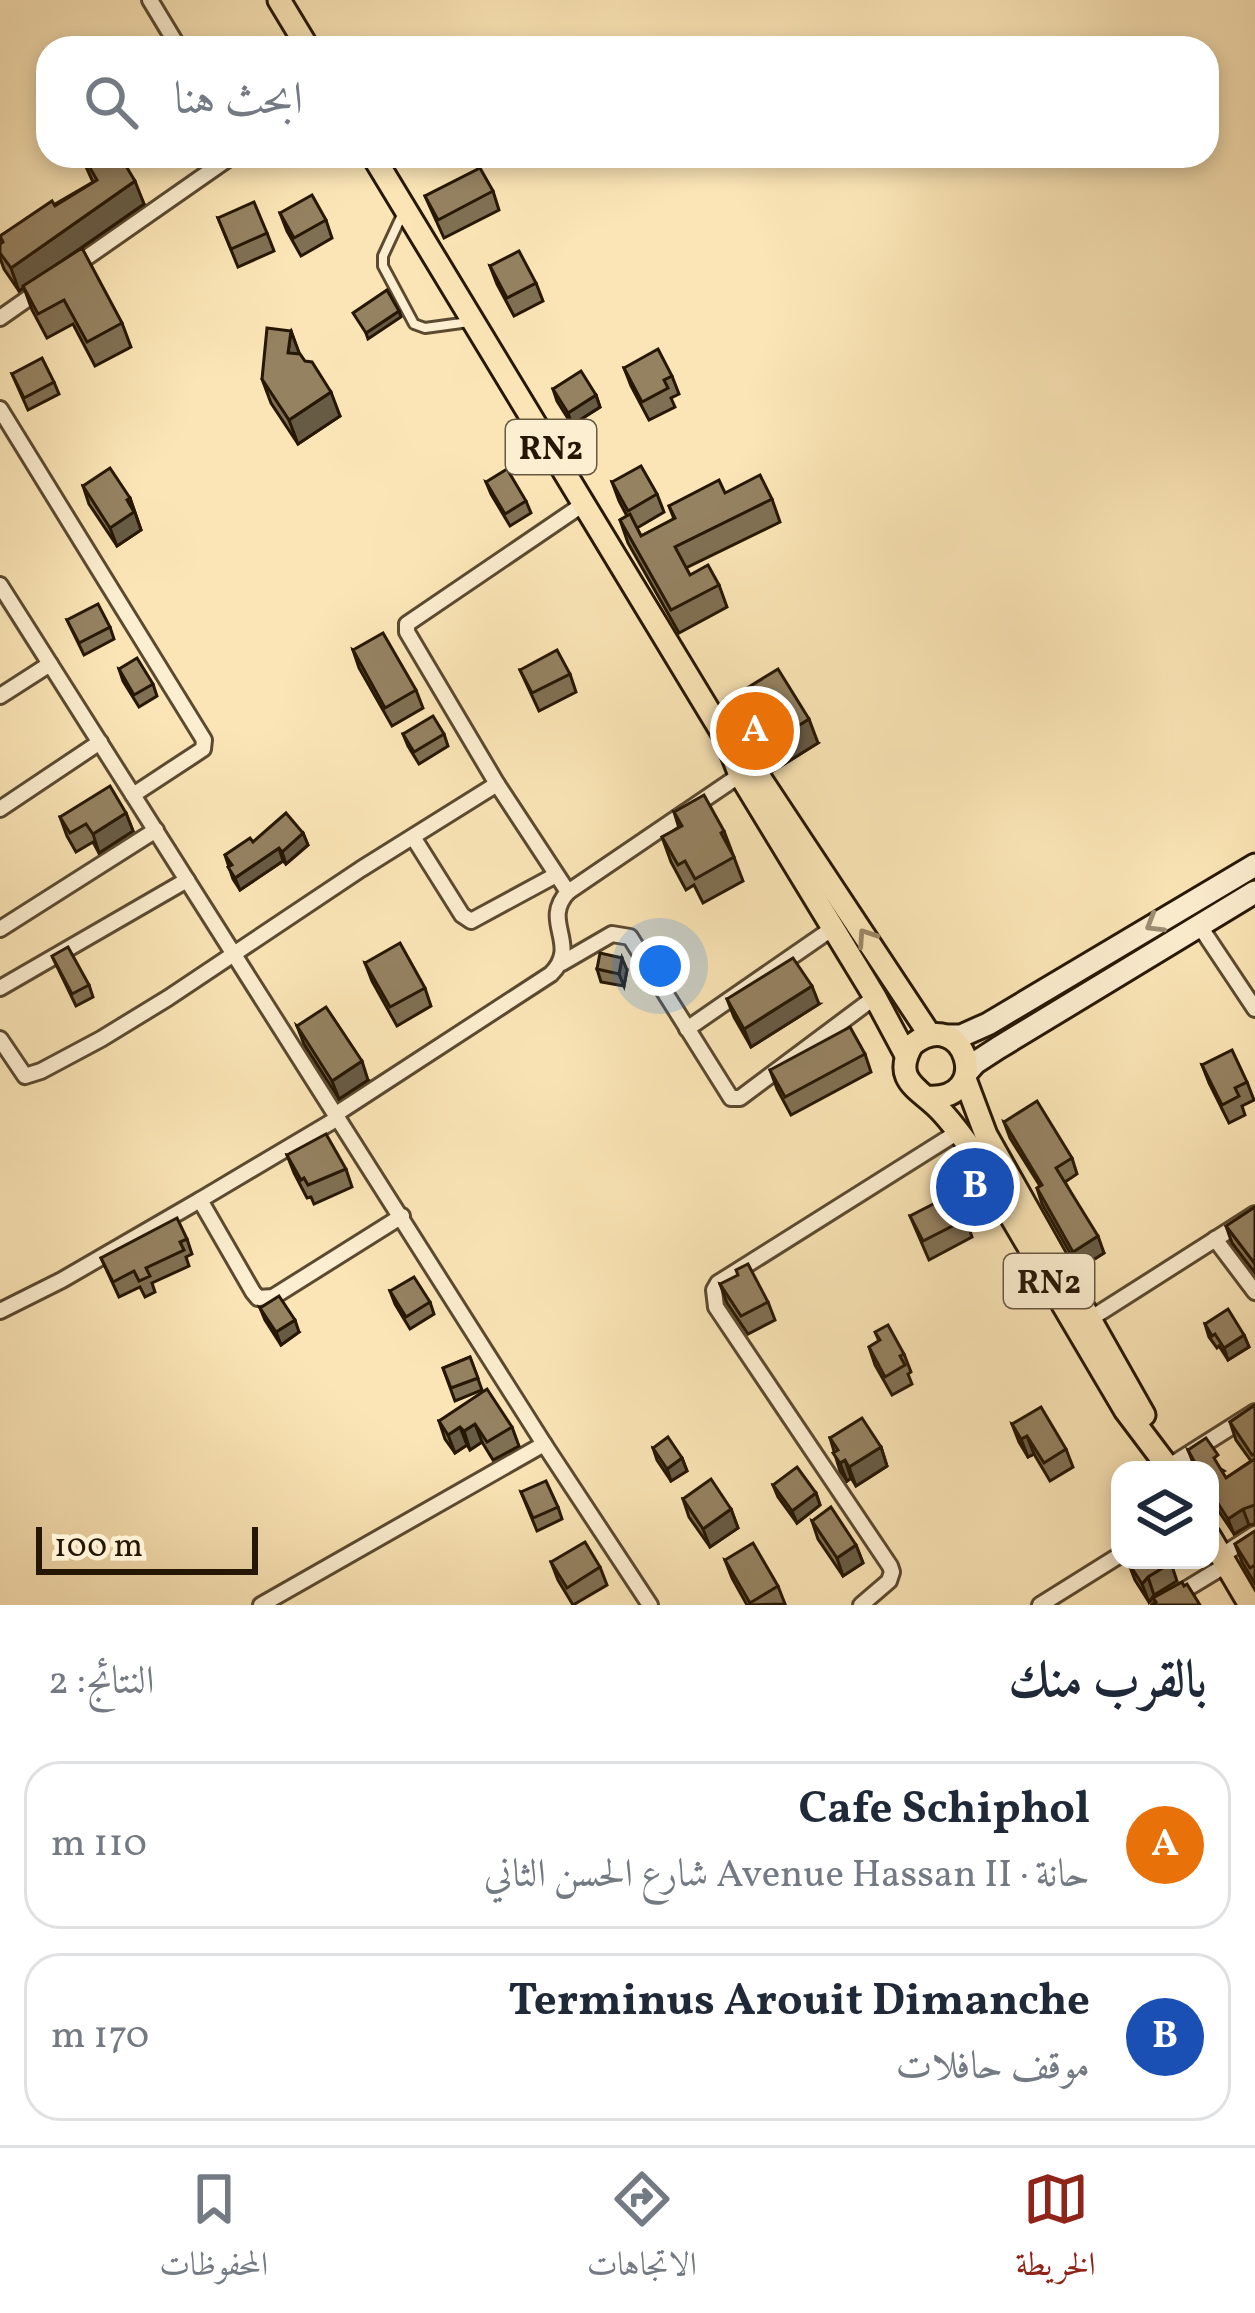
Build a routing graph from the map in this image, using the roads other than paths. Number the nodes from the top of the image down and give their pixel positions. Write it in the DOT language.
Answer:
graph roads {
  1 [pos="150,0"];
  2 [pos="279,0"];
  3 [pos="172,36"];
  4 [pos="301,36"];
  5 [pos="215,168"];
  6 [pos="380,168"];
  7 [pos="405,209"];
  8 [pos="0,318"];
  9 [pos="476,322"];
  10 [pos="0,410"];
  11 [pos="585,503"];
  12 [pos="0,584"];
  13 [pos="50,664"];
  14 [pos="0,696"];
  15 [pos="100,742"];
  16 [pos="746,770"];
  17 [pos="496,784"];
  18 [pos="133,795"];
  19 [pos="0,809"];
  20 [pos="156,830"];
  21 [pos="413,836"];
  22 [pos="1255,865"];
  23 [pos="556,875"];
  24 [pos="187,880"];
  25 [pos="568,892"];
  26 [pos="1255,892"];
  27 [pos="1199,926"];
  28 [pos="833,928"];
  29 [pos="0,929"];
  30 [pos="234,953"];
  31 [pos="562,962"];
  32 [pos="0,988"];
  33 [pos="875,997"];
  34 [pos="1255,1009"];
  35 [pos="688,1029"];
  36 [pos="938,1036"];
  37 [pos="0,1039"];
  38 [pos="906,1055"];
  39 [pos="966,1076"];
  40 [pos="928,1097"];
  41 [pos="337,1116"];
  42 [pos="958,1132"];
  43 [pos="200,1200"];
  44 [pos="1255,1214"];
  45 [pos="402,1216"];
  46 [pos="1215,1239"];
  47 [pos="1255,1292"];
  48 [pos="0,1311"];
  49 [pos="1090,1319"];
  50 [pos="1255,1412"];
  51 [pos="544,1444"];
  52 [pos="1163,1461"];
  53 [pos="1165,1461"];
  54 [pos="1181,1461"];
  55 [pos="1255,1534"];
  56 [pos="1219,1552"];
  57 [pos="1111,1561"];
  58 [pos="1200,1569"];
  59 [pos="1250,1598"];
  60 [pos="261,1605"];
  61 [pos="650,1605"];
  62 [pos="861,1605"];
  63 [pos="1040,1605"];
  64 [pos="1160,1605"];
  1 -- 3 [label="street"];
  2 -- 4 [label="main road"];
  5 -- 8 [label="street"];
  6 -- 7 [label="main road, RN2"];
  7 -- 9 [label="main road, RN2"];
  7 -- 9 [label="lane"];
  9 -- 11 [label="main road, RN2"];
  10 -- 18 [label="street"];
  11 -- 16 [label="main road, RN2"];
  11 -- 17 [label="street"];
  12 -- 13 [label="street"];
  13 -- 14 [label="street"];
  13 -- 15 [label="street"];
  15 -- 18 [label="street"];
  15 -- 19 [label="street"];
  16 -- 25 [label="street"];
  16 -- 28 [label="main road, RN2"];
  36 -- 16 [label="main road, RN2, one-way"];
  17 -- 21 [label="street"];
  17 -- 23 [label="street"];
  18 -- 20 [label="street"];
  20 -- 24 [label="street"];
  20 -- 29 [label="street"];
  21 -- 23 [label="street"];
  21 -- 30 [label="street"];
  22 -- 36 [label="street, one-way"];
  23 -- 25 [label="street"];
  24 -- 30 [label="street"];
  24 -- 32 [label="street"];
  25 -- 31 [label="street"];
  26 -- 27 [label="street"];
  27 -- 34 [label="street"];
  27 -- 39 [label="street"];
  28 -- 33 [label="main road, RN2"];
  28 -- 35 [label="street"];
  30 -- 37 [label="street"];
  30 -- 41 [label="street"];
  31 -- 35 [label="street"];
  31 -- 41 [label="street"];
  33 -- 35 [label="street"];
  33 -- 38 [label="main road, RN2"];
  36 -- 38 [label="main road"];
  36 -- 39 [label="main road, RN2"];
  38 -- 40 [label="main road, RN2"];
  39 -- 40 [label="main road"];
  39 -- 49 [label="main road, RN2"];
  40 -- 42 [label="main road, RN2"];
  41 -- 43 [label="street"];
  41 -- 45 [label="street"];
  42 -- 52 [label="main road, RN2"];
  42 -- 62 [label="street"];
  43 -- 45 [label="street"];
  43 -- 48 [label="street"];
  44 -- 46 [label="street"];
  45 -- 51 [label="street"];
  46 -- 47 [label="street"];
  46 -- 49 [label="street"];
  49 -- 53 [label="main road, RN2"];
  50 -- 54 [label="street"];
  51 -- 60 [label="street"];
  51 -- 61 [label="street"];
  55 -- 56 [label="street"];
  56 -- 59 [label="main road"];
  57 -- 63 [label="street"];
  58 -- 64 [label="street"];
}
